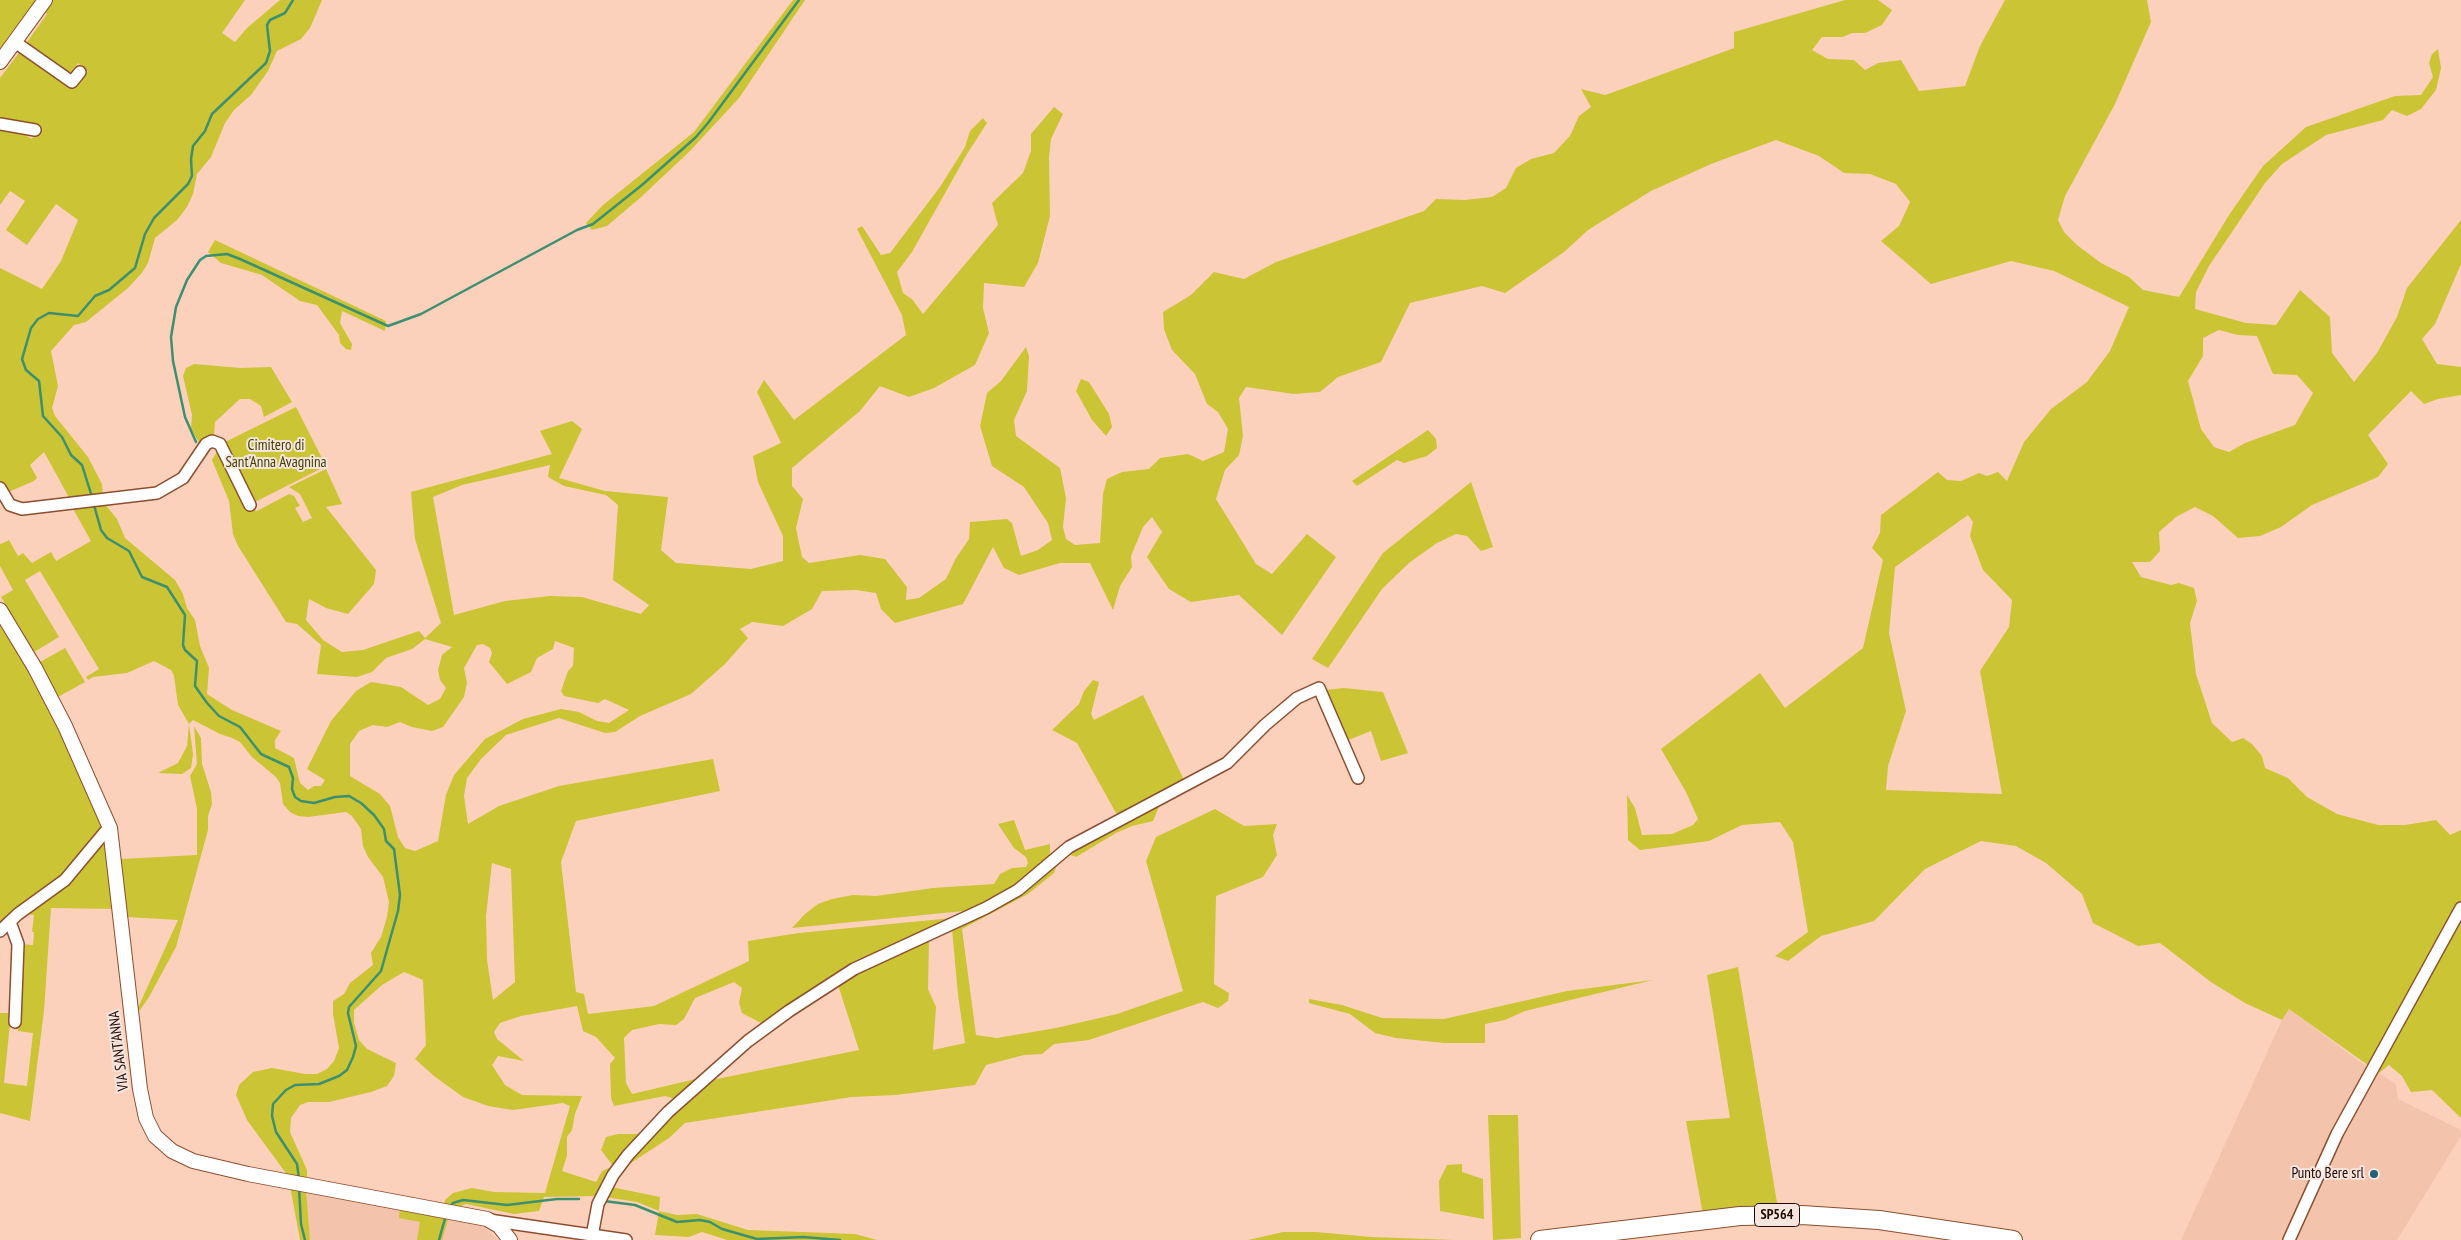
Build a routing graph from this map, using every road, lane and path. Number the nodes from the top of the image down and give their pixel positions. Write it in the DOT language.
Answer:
graph roads {
  1 [pos="45,0"];
  2 [pos="15,42"];
  3 [pos="0,62"];
  4 [pos="80,72"];
  5 [pos="0,124"];
  6 [pos="35,130"];
  7 [pos="0,488"];
  8 [pos="250,504"];
  9 [pos="0,610"];
  10 [pos="1358,778"];
  11 [pos="110,828"];
  12 [pos="2461,908"];
  13 [pos="10,922"];
  14 [pos="0,931"];
  15 [pos="15,1022"];
  16 [pos="487,1219"];
  17 [pos="592,1236"];
  18 [pos="510,1240"];
  19 [pos="626,1240"];
  20 [pos="1540,1240"];
  21 [pos="2013,1240"];
  22 [pos="2289,1240"];
  1 -- 2 [label="street"];
  2 -- 3 [label="street"];
  2 -- 4 [label="street"];
  5 -- 6 [label="street"];
  7 -- 8 [label="street"];
  9 -- 11 [label="street, VIA SANT'ANNA"];
  10 -- 17 [label="street"];
  11 -- 13 [label="street"];
  11 -- 16 [label="street, VIA SANT'ANNA"];
  12 -- 22 [label="street"];
  13 -- 14 [label="street"];
  13 -- 15 [label="street"];
  16 -- 17 [label="street"];
  16 -- 18 [label="street, VIA SANT'ANNA"];
  17 -- 19 [label="street"];
  20 -- 21 [label="main road, SP564"];
}
